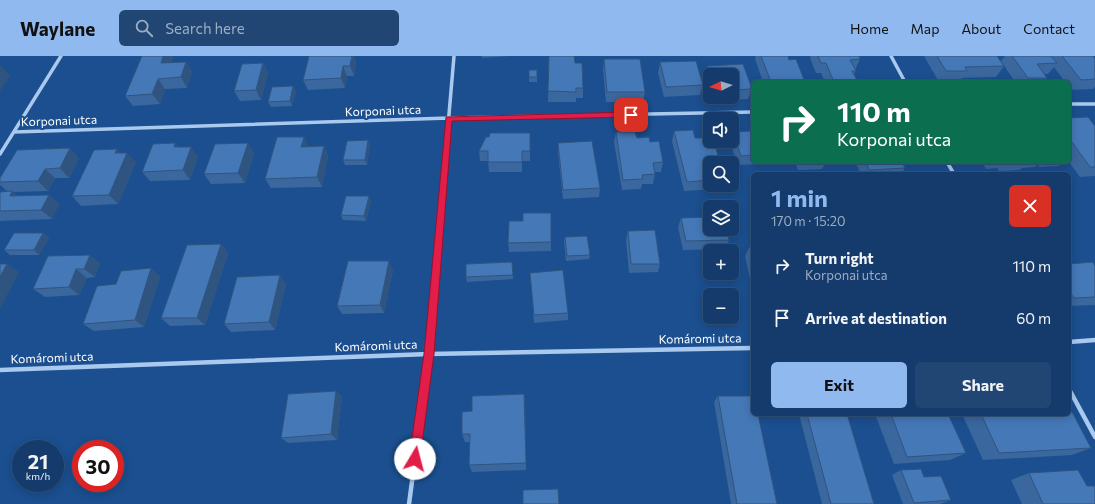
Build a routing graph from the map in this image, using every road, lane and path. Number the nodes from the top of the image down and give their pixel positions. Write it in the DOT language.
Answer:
graph roads {
  1 [pos="61,56"];
  2 [pos="454,56"];
  3 [pos="891,56"];
  4 [pos="904,80"];
  5 [pos="1071,104"];
  6 [pos="1095,104"];
  7 [pos="751,112"];
  8 [pos="449,118"];
  9 [pos="14,132"];
  10 [pos="0,154"];
  11 [pos="1095,340"];
  12 [pos="1071,342"];
  13 [pos="751,348"];
  14 [pos="429,354"];
  15 [pos="0,370"];
  16 [pos="1071,393"];
  17 [pos="1095,437"];
  18 [pos="409,504"];
  1 -- 9 [label="street"];
  2 -- 8 [label="street"];
  3 -- 4 [label="street"];
  5 -- 6 [label="street"];
  7 -- 8 [label="street, Korponai utca"];
  8 -- 9 [label="street, Korponai utca"];
  8 -- 14 [label="street"];
  9 -- 10 [label="street"];
  11 -- 12 [label="street"];
  13 -- 14 [label="street, Komáromi utca"];
  14 -- 15 [label="street, Komáromi utca"];
  14 -- 18 [label="street"];
  16 -- 17 [label="street"];
}
